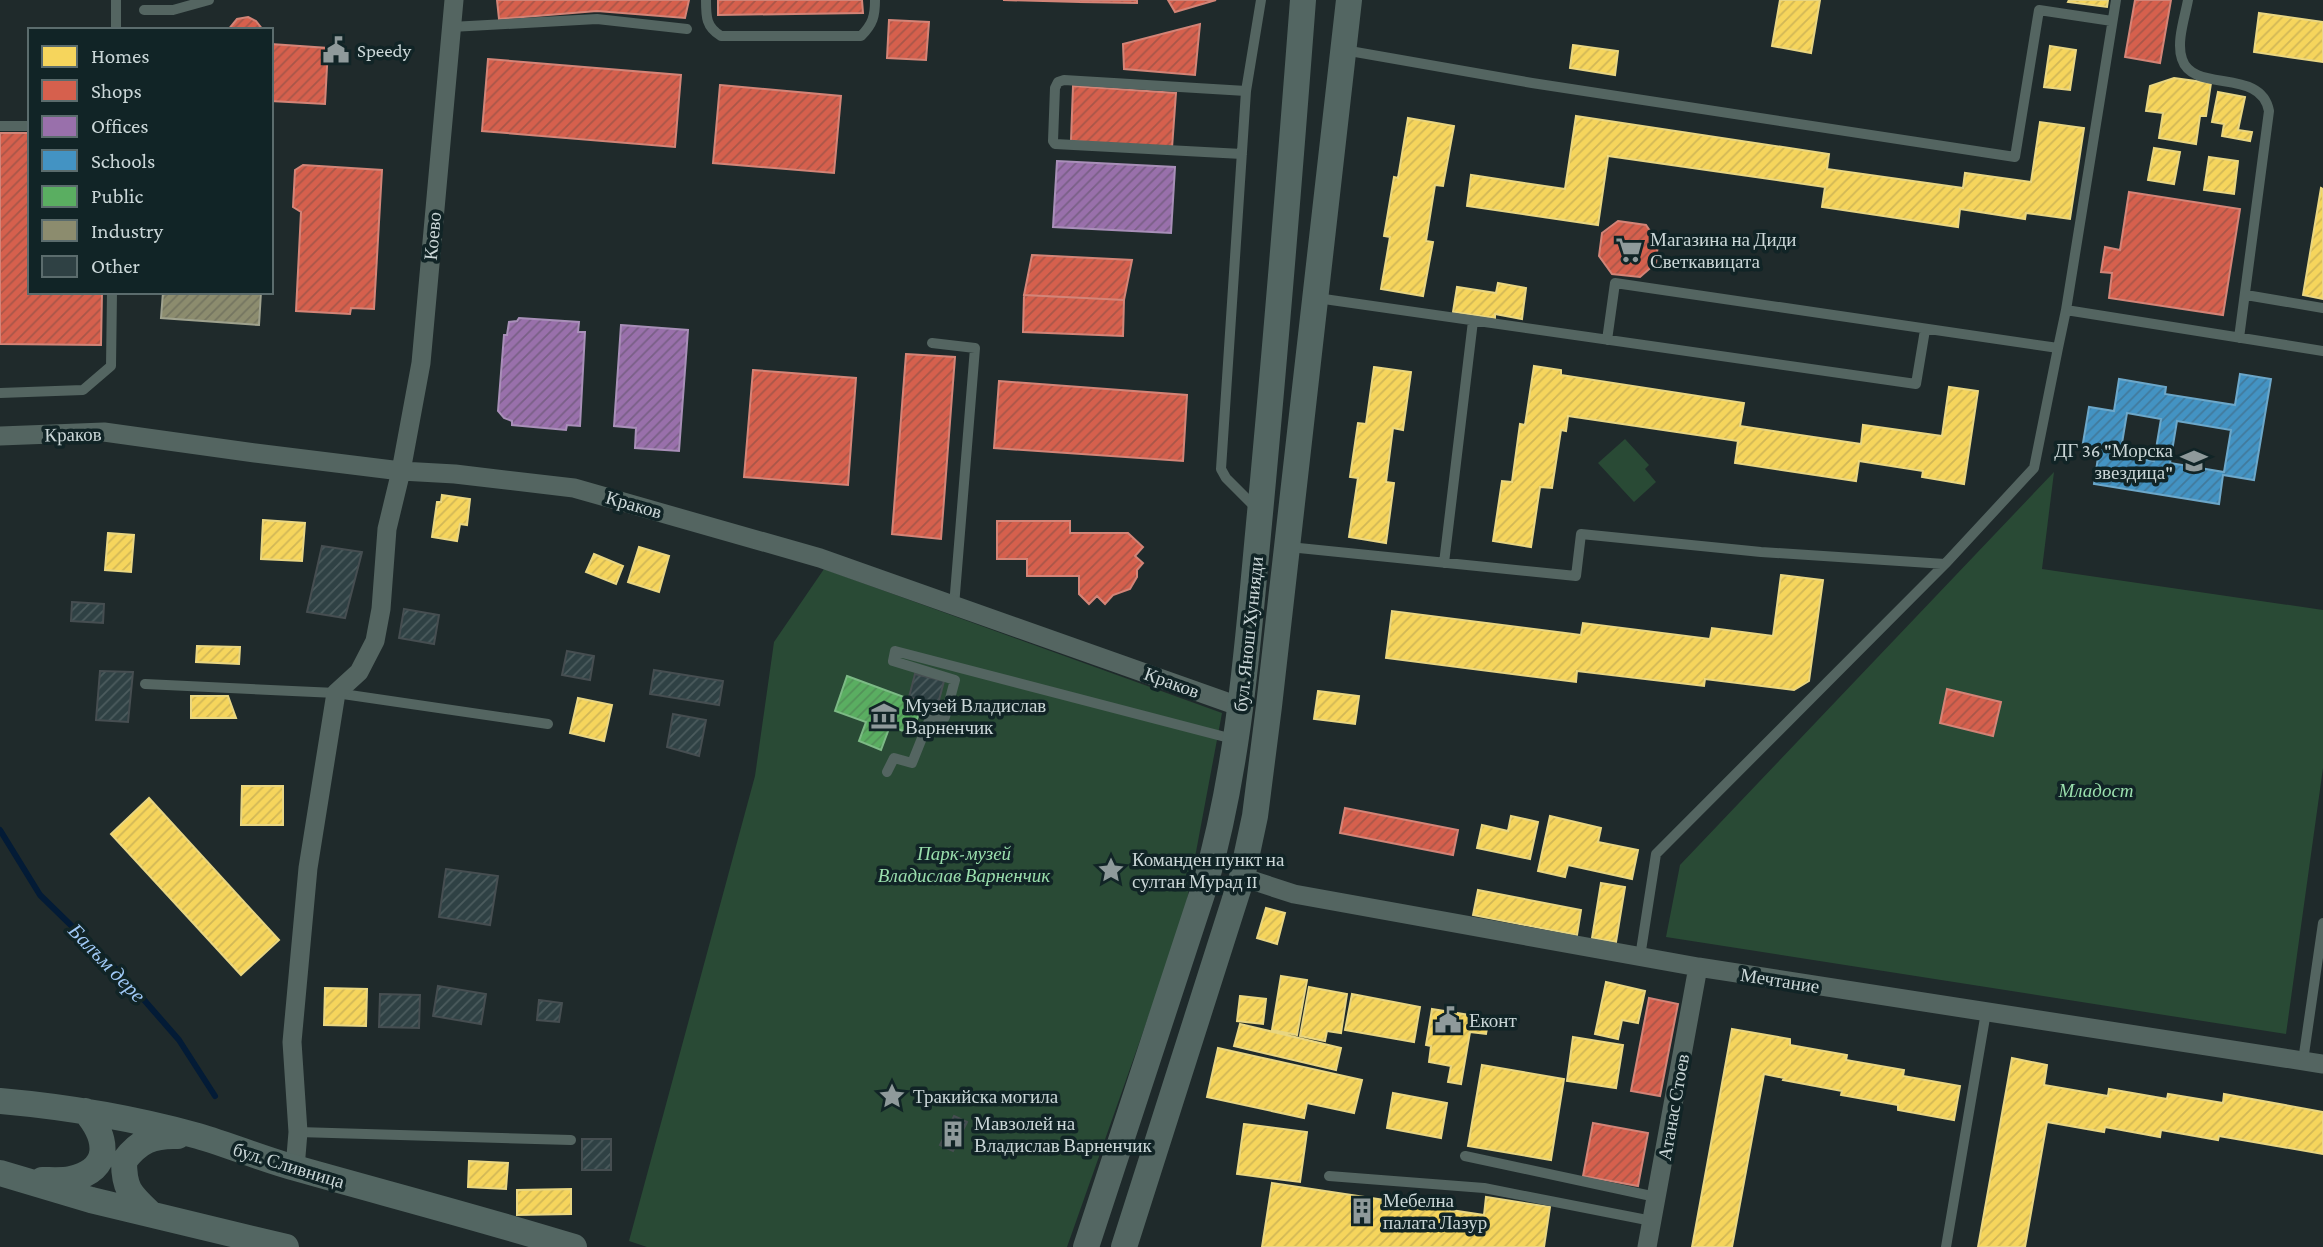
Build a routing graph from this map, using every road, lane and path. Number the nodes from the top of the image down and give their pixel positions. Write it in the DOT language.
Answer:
graph roads {
  1 [pos="116,0"];
  2 [pos="209,0"];
  3 [pos="454,0"];
  4 [pos="706,0"];
  5 [pos="875,0"];
  6 [pos="1261,0"];
  7 [pos="1303,0"];
  8 [pos="1349,0"];
  9 [pos="2116,0"];
  10 [pos="2188,0"];
  11 [pos="2040,5"];
  12 [pos="144,10"];
  13 [pos="2112,22"];
  14 [pos="451,27"];
  15 [pos="116,28"];
  16 [pos="687,29"];
  17 [pos="1343,50"];
  18 [pos="1246,91"];
  19 [pos="0,126"];
  20 [pos="28,126"];
  21 [pos="1242,154"];
  22 [pos="112,294"];
  23 [pos="2246,295"];
  24 [pos="1316,298"];
  25 [pos="2323,308"];
  26 [pos="2066,310"];
  27 [pos="1473,321"];
  28 [pos="1925,330"];
  29 [pos="2239,338"];
  30 [pos="1607,340"];
  31 [pos="932,343"];
  32 [pos="2058,348"];
  33 [pos="2323,352"];
  34 [pos="0,393"];
  35 [pos="0,436"];
  36 [pos="401,471"];
  37 [pos="1260,512"];
  38 [pos="1286,547"];
  39 [pos="1444,564"];
  40 [pos="1945,565"];
  41 [pos="954,606"];
  42 [pos="145,684"];
  43 [pos="336,693"];
  44 [pos="1241,707"];
  45 [pos="548,724"];
  46 [pos="1237,740"];
  47 [pos="887,772"];
  48 [pos="1242,877"];
  49 [pos="2323,923"];
  50 [pos="1640,957"];
  51 [pos="1698,967"];
  52 [pos="1986,1012"];
  53 [pos="2313,1063"];
  54 [pos="0,1101"];
  55 [pos="85,1111"];
  56 [pos="298,1132"];
  57 [pos="201,1137"];
  58 [pos="571,1140"];
  59 [pos="1465,1156"];
  60 [pos="295,1168"];
  61 [pos="0,1173"];
  62 [pos="1329,1176"];
  63 [pos="26,1181"];
  64 [pos="1656,1197"];
  65 [pos="151,1213"];
  66 [pos="1652,1221"];
  67 [pos="286,1247"];
  68 [pos="574,1247"];
  69 [pos="1086,1247"];
  70 [pos="1124,1247"];
  71 [pos="1647,1247"];
  72 [pos="1946,1247"];
  1 -- 15 [label="lane"];
  2 -- 12 [label="lane"];
  3 -- 14 [label="street, Коево"];
  4 -- 5 [label="lane"];
  6 -- 18 [label="lane"];
  7 -- 37 [label="street, бул. Янош Хунияди"];
  8 -- 17 [label="street, бул. Янош Хунияди"];
  9 -- 13 [label="lane"];
  10 -- 23 [label="lane"];
  11 -- 13 [label="lane"];
  11 -- 17 [label="lane"];
  13 -- 26 [label="lane"];
  14 -- 16 [label="lane"];
  14 -- 36 [label="street, Коево"];
  17 -- 24 [label="street, бул. Янош Хунияди"];
  18 -- 21 [label="lane"];
  18 -- 21 [label="lane"];
  19 -- 20 [label="lane"];
  21 -- 37 [label="lane"];
  22 -- 34 [label="lane"];
  23 -- 25 [label="lane"];
  23 -- 29 [label="lane"];
  24 -- 27 [label="lane"];
  24 -- 38 [label="street, бул. Янош Хунияди"];
  26 -- 29 [label="lane"];
  26 -- 32 [label="lane"];
  27 -- 30 [label="lane"];
  27 -- 39 [label="lane"];
  28 -- 30 [label="lane"];
  28 -- 30 [label="lane"];
  28 -- 32 [label="lane"];
  29 -- 33 [label="lane"];
  31 -- 41 [label="lane"];
  32 -- 40 [label="lane"];
  35 -- 36 [label="street, Краков"];
  36 -- 41 [label="street, Краков"];
  36 -- 43 [label="street, Коево"];
  37 -- 44 [label="street, бул. Янош Хунияди"];
  38 -- 39 [label="lane"];
  38 -- 48 [label="street, бул. Янош Хунияди"];
  39 -- 40 [label="lane"];
  40 -- 50 [label="lane"];
  41 -- 44 [label="street, Краков"];
  42 -- 43 [label="lane"];
  43 -- 45 [label="lane"];
  43 -- 56 [label="street"];
  44 -- 46 [label="street, бул. Янош Хунияди"];
  46 -- 47 [label="lane"];
  46 -- 69 [label="street, бул. Янош Хунияди"];
  48 -- 50 [label="street, Мечтание"];
  48 -- 70 [label="street, бул. Янош Хунияди"];
  49 -- 53 [label="lane"];
  50 -- 51 [label="street, Мечтание"];
  51 -- 52 [label="street, Мечтание"];
  51 -- 64 [label="street, Атанас Стоев"];
  52 -- 53 [label="street, Мечтание"];
  52 -- 72 [label="lane"];
  54 -- 55 [label="street, бул. Сливница"];
  55 -- 57 [label="street, бул. Сливница"];
  55 -- 63 [label="street"];
  56 -- 58 [label="lane"];
  56 -- 60 [label="street"];
  57 -- 60 [label="street, бул. Сливница"];
  57 -- 65 [label="street"];
  59 -- 64 [label="lane"];
  60 -- 68 [label="street, бул. Сливница"];
  61 -- 63 [label="street"];
  62 -- 66 [label="lane"];
  63 -- 65 [label="street"];
  64 -- 66 [label="street, Атанас Стоев"];
  65 -- 67 [label="street"];
  66 -- 71 [label="street, Атанас Стоев"];
}
